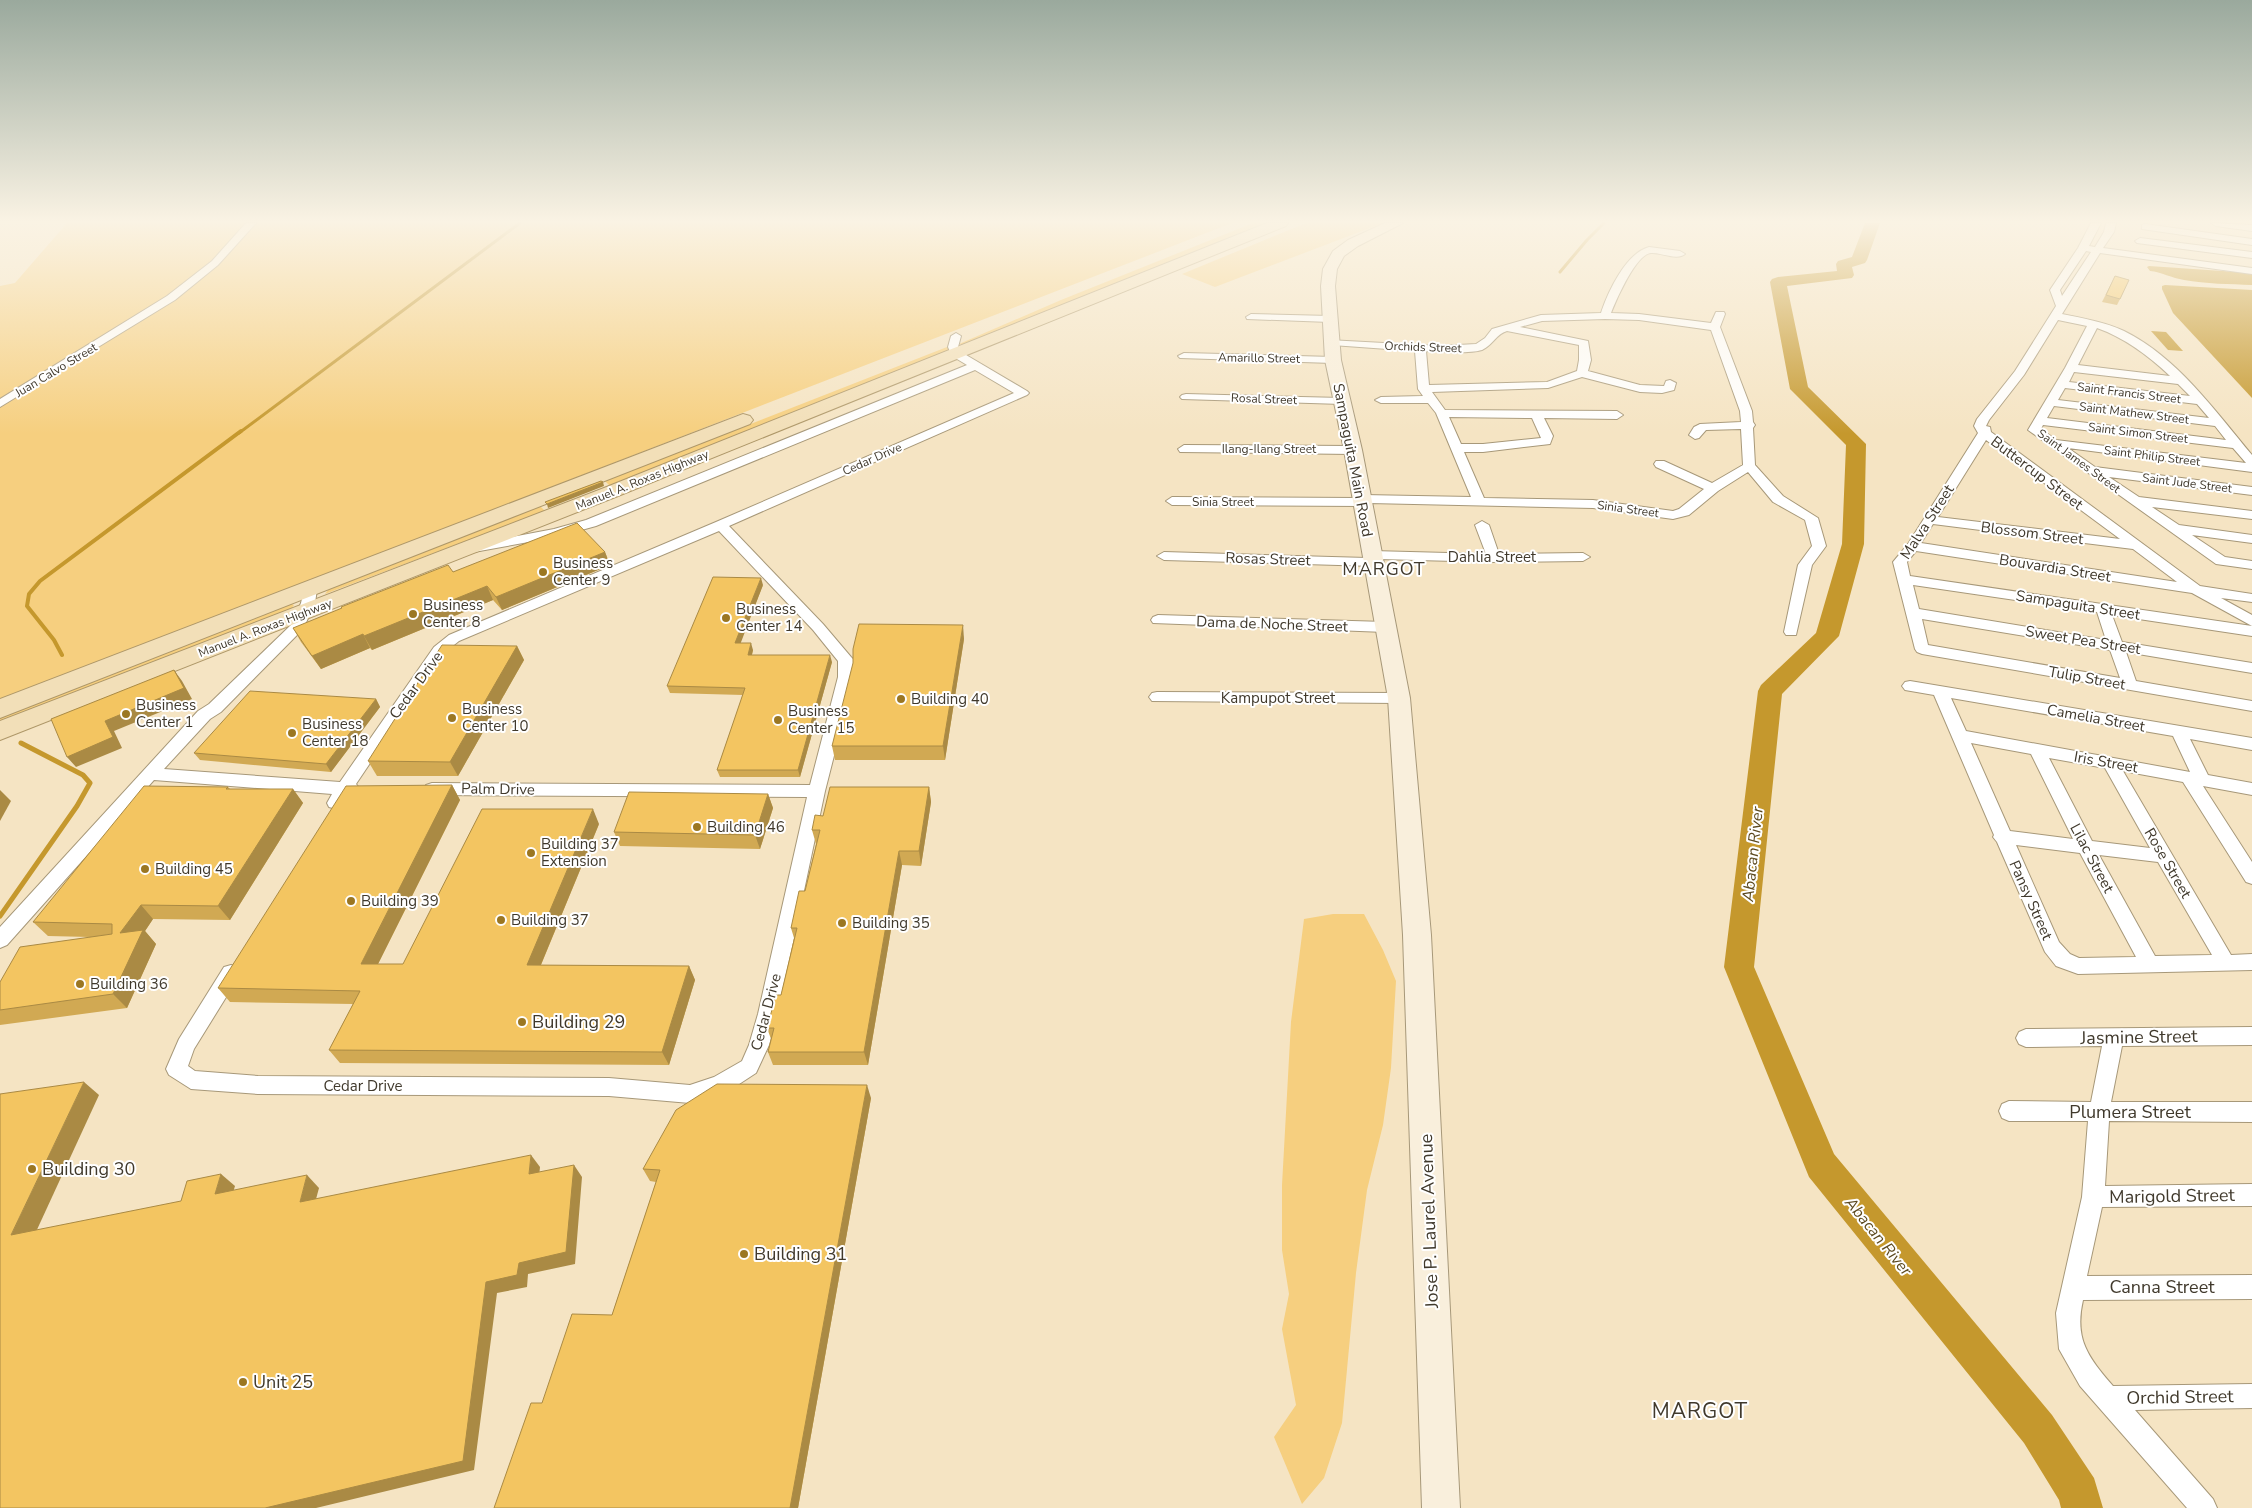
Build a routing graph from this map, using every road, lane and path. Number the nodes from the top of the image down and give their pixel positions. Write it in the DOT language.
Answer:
graph roads {
  1 [pos="177,293"];
  2 [pos="1078,293"];
  3 [pos="1094,293"];
  4 [pos="1328,293"];
  5 [pos="1614,293"];
  6 [pos="2056,293"];
  7 [pos="2069,293"];
  8 [pos="2061,305"];
  9 [pos="1720,314"];
  10 [pos="1605,316"];
  11 [pos="2055,316"];
  12 [pos="1251,317"];
  13 [pos="1330,319"];
  14 [pos="2093,325"];
  15 [pos="1715,327"];
  16 [pos="1504,328"];
  17 [pos="956,345"];
  18 [pos="1420,348"];
  19 [pos="1333,351"];
  20 [pos="1184,356"];
  21 [pos="975,366"];
  22 [pos="2071,368"];
  23 [pos="1582,373"];
  24 [pos="2180,381"];
  25 [pos="1670,382"];
  26 [pos="2060,384"];
  27 [pos="1424,389"];
  28 [pos="1186,397"];
  29 [pos="1381,400"];
  30 [pos="1432,400"];
  31 [pos="1342,401"];
  32 [pos="2198,401"];
  33 [pos="2050,402"];
  34 [pos="0,404"];
  35 [pos="1442,413"];
  36 [pos="1537,415"];
  37 [pos="1617,415"];
  38 [pos="2038,421"];
  39 [pos="2218,423"];
  40 [pos="1748,425"];
  41 [pos="1983,430"];
  42 [pos="1695,435"];
  43 [pos="2052,443"];
  44 [pos="2237,445"];
  45 [pos="1454,448"];
  46 [pos="1184,449"];
  47 [pos="1353,450"];
  48 [pos="2252,463"];
  49 [pos="1660,464"];
  50 [pos="1749,466"];
  51 [pos="2252,468"];
  52 [pos="2093,471"];
  53 [pos="1713,488"];
  54 [pos="2252,491"];
  55 [pos="1363,500"];
  56 [pos="1478,500"];
  57 [pos="2134,500"];
  58 [pos="1172,501"];
  59 [pos="2252,515"];
  60 [pos="1929,520"];
  61 [pos="721,525"];
  62 [pos="1482,525"];
  63 [pos="2174,528"];
  64 [pos="2252,539"];
  65 [pos="1913,546"];
  66 [pos="2135,546"];
  67 [pos="461,551"];
  68 [pos="1164,556"];
  69 [pos="1582,557"];
  70 [pos="1372,558"];
  71 [pos="1494,558"];
  72 [pos="2252,565"];
  73 [pos="1903,579"];
  74 [pos="310,589"];
  75 [pos="2204,592"];
  76 [pos="2252,598"];
  77 [pos="2103,609"];
  78 [pos="1914,613"];
  79 [pos="301,620"];
  80 [pos="1158,620"];
  81 [pos="2252,621"];
  82 [pos="1385,627"];
  83 [pos="2252,631"];
  84 [pos="1791,632"];
  85 [pos="2116,645"];
  86 [pos="1922,649"];
  87 [pos="2252,668"];
  88 [pos="1910,686"];
  89 [pos="2130,686"];
  90 [pos="1940,691"];
  91 [pos="1158,697"];
  92 [pos="1399,698"];
  93 [pos="2252,706"];
  94 [pos="0,709"];
  95 [pos="0,730"];
  96 [pos="2179,732"];
  97 [pos="1961,736"];
  98 [pos="2252,744"];
  99 [pos="2037,750"];
  100 [pos="2110,763"];
  101 [pos="149,774"];
  102 [pos="2196,779"];
  103 [pos="344,788"];
  104 [pos="364,789"];
  105 [pos="413,789"];
  106 [pos="2252,789"];
  107 [pos="817,791"];
  108 [pos="324,821"];
  109 [pos="2002,837"];
  110 [pos="2086,847"];
  111 [pos="2164,856"];
  112 [pos="2252,877"];
  113 [pos="1417,935"];
  114 [pos="0,940"];
  115 [pos="238,961"];
  116 [pos="2252,962"];
  117 [pos="2226,963"];
  118 [pos="2150,964"];
  119 [pos="2252,1036"];
  120 [pos="2114,1037"];
  121 [pos="2026,1038"];
  122 [pos="2009,1111"];
  123 [pos="2100,1112"];
  124 [pos="2252,1112"];
  125 [pos="2252,1195"];
  126 [pos="2093,1197"];
  127 [pos="2252,1286"];
  128 [pos="2072,1288"];
  129 [pos="2252,1396"];
  130 [pos="2108,1398"];
  131 [pos="1440,1508"];
  132 [pos="2204,1508"];
  1 -- 34 [label="street, Juan Calvo Street"];
  2 -- 17 [label="main road, Manuel A. Roxas Highway"];
  3 -- 17 [label="main road, Manuel A. Roxas Highway"];
  4 -- 13 [label="street, Sampaguita Main Road"];
  5 -- 10 [label="street"];
  6 -- 8 [label="street"];
  7 -- 8 [label="street"];
  8 -- 11 [label="street"];
  9 -- 15 [label="street"];
  10 -- 15 [label="street, Orchids Street"];
  10 -- 16 [label="street, Orchids Street"];
  11 -- 14 [label="street"];
  11 -- 41 [label="street"];
  12 -- 13 [label="street"];
  13 -- 19 [label="street, Sampaguita Main Road"];
  14 -- 22 [label="street, Saint James Street"];
  14 -- 24 [label="street"];
  15 -- 40 [label="street"];
  16 -- 18 [label="street, Orchids Street"];
  16 -- 23 [label="street"];
  17 -- 21 [label="street"];
  17 -- 67 [label="main road, Manuel A. Roxas Highway"];
  17 -- 74 [label="main road, Manuel A. Roxas Highway"];
  18 -- 19 [label="street, Orchids Street"];
  18 -- 27 [label="street"];
  19 -- 20 [label="street, Amarillo Street"];
  19 -- 31 [label="street, Sampaguita Main Road"];
  21 -- 61 [label="street, Cedar Drive"];
  21 -- 67 [label="street"];
  22 -- 24 [label="street"];
  22 -- 26 [label="street, Saint James Street"];
  23 -- 25 [label="street"];
  23 -- 27 [label="street"];
  24 -- 32 [label="street"];
  26 -- 32 [label="street, Saint Francis Street"];
  26 -- 33 [label="street, Saint James Street"];
  27 -- 30 [label="street"];
  28 -- 31 [label="street, Rosal Street"];
  29 -- 30 [label="street"];
  30 -- 35 [label="street"];
  31 -- 47 [label="street, Sampaguita Main Road"];
  32 -- 39 [label="street"];
  33 -- 38 [label="street, Saint James Street"];
  33 -- 39 [label="street, Saint Mathew Street"];
  35 -- 36 [label="street"];
  35 -- 45 [label="street"];
  36 -- 37 [label="street"];
  36 -- 45 [label="street"];
  38 -- 43 [label="street, Saint James Street"];
  38 -- 44 [label="street, Saint Simon Street"];
  39 -- 44 [label="street"];
  40 -- 42 [label="street"];
  40 -- 50 [label="street"];
  41 -- 60 [label="street, Malva Street"];
  41 -- 66 [label="street, Buttercup Street"];
  41 -- 75 [label="street, Buttercup Street"];
  43 -- 51 [label="street, Saint Philip Street"];
  43 -- 52 [label="street, Saint James Street"];
  44 -- 48 [label="street"];
  45 -- 56 [label="street"];
  46 -- 47 [label="street, Ilang-Ilang Street"];
  47 -- 55 [label="street, Sampaguita Main Road"];
  49 -- 53 [label="street"];
  50 -- 53 [label="street, Sinia Street"];
  50 -- 84 [label="street"];
  52 -- 54 [label="street, Saint Jude Street"];
  52 -- 57 [label="street, Saint James Street"];
  53 -- 56 [label="street, Sinia Street"];
  55 -- 56 [label="street, Sinia Street"];
  55 -- 58 [label="street, Sinia Street"];
  55 -- 70 [label="street, Sampaguita Main Road"];
  57 -- 59 [label="street"];
  57 -- 63 [label="street, Saint James Street"];
  60 -- 65 [label="street, Malva Street"];
  60 -- 66 [label="street, Blossom Street"];
  61 -- 103 [label="street, Cedar Drive"];
  61 -- 107 [label="street, Cedar Drive"];
  62 -- 71 [label="street"];
  63 -- 64 [label="street"];
  63 -- 72 [label="street, Saint James Street"];
  65 -- 73 [label="street, Malva Street"];
  65 -- 75 [label="street, Bouvardia Street"];
  66 -- 75 [label="street, Buttercup Street"];
  67 -- 79 [label="main road, Manuel A. Roxas Highway"];
  68 -- 70 [label="street, Rosas Street"];
  69 -- 71 [label="street, Dahlia Street"];
  70 -- 71 [label="street, Dahlia Street"];
  70 -- 82 [label="street, Sampaguita Main Road"];
  73 -- 77 [label="street, Sampaguita Street"];
  73 -- 78 [label="street, Malva Street"];
  74 -- 79 [label="street"];
  74 -- 94 [label="main road, Manuel A. Roxas Highway"];
  75 -- 76 [label="street, Bouvardia Street"];
  75 -- 81 [label="street, Buttercup Street"];
  77 -- 83 [label="street, Sampaguita Street"];
  77 -- 85 [label="street"];
  78 -- 85 [label="street, Sweet Pea Street"];
  78 -- 86 [label="street, Malva Street"];
  79 -- 95 [label="main road, Manuel A. Roxas Highway"];
  79 -- 101 [label="street"];
  80 -- 82 [label="street, Dama de Noche Street"];
  82 -- 92 [label="street, Sampaguita Main Road"];
  85 -- 87 [label="street, Sweet Pea Street"];
  85 -- 89 [label="street"];
  86 -- 89 [label="street, Tulip Street"];
  88 -- 90 [label="street, Camelia Street"];
  89 -- 93 [label="street, Tulip Street"];
  90 -- 96 [label="street, Camelia Street"];
  90 -- 97 [label="street, Pansy Street"];
  91 -- 92 [label="street, Kampupot Street"];
  92 -- 113 [label="street, Sampaguita Main Road"];
  96 -- 98 [label="street, Camelia Street"];
  96 -- 102 [label="street"];
  97 -- 99 [label="street, Iris Street"];
  97 -- 109 [label="street, Pansy Street"];
  99 -- 100 [label="street, Iris Street"];
  99 -- 110 [label="street, Lilac Street"];
  100 -- 102 [label="street, Iris Street"];
  100 -- 111 [label="street, Rose Street"];
  101 -- 103 [label="street"];
  101 -- 114 [label="street"];
  102 -- 106 [label="street, Iris Street"];
  102 -- 112 [label="street"];
  103 -- 104 [label="street"];
  103 -- 108 [label="street, Cedar Drive"];
  105 -- 107 [label="street, Palm Drive"];
  107 -- 115 [label="street, Cedar Drive"];
  109 -- 110 [label="street"];
  109 -- 118 [label="street, Pansy Street"];
  110 -- 111 [label="street"];
  110 -- 118 [label="street, Lilac Street"];
  111 -- 117 [label="street, Rose Street"];
  113 -- 131 [label="street, Jose P. Laurel Avenue"];
  116 -- 117 [label="street, Pansy Street"];
  117 -- 118 [label="street, Pansy Street"];
  119 -- 120 [label="street, Jasmine Street"];
  120 -- 121 [label="street, Jasmine Street"];
  120 -- 123 [label="street"];
  122 -- 123 [label="street, Plumera Street"];
  123 -- 124 [label="street, Plumera Street"];
  123 -- 126 [label="street"];
  125 -- 126 [label="street, Marigold Street"];
  126 -- 128 [label="street"];
  127 -- 128 [label="street, Canna Street"];
  128 -- 130 [label="street"];
  129 -- 130 [label="street, Orchid Street"];
  130 -- 132 [label="street"];
}
